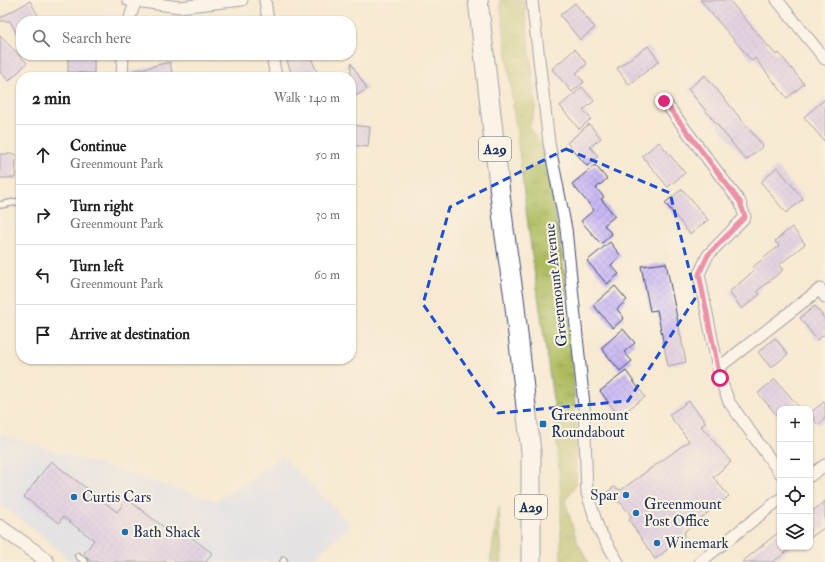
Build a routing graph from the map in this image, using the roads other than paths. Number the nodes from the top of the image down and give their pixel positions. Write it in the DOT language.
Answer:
graph roads {
  1 [pos="242,0"];
  2 [pos="265,0"];
  3 [pos="478,0"];
  4 [pos="532,0"];
  5 [pos="777,0"];
  6 [pos="131,1"];
  7 [pos="130,16"];
  8 [pos="267,16"];
  9 [pos="825,58"];
  10 [pos="123,60"];
  11 [pos="273,60"];
  12 [pos="122,72"];
  13 [pos="275,72"];
  14 [pos="664,101"];
  15 [pos="16,202"];
  16 [pos="0,205"];
  17 [pos="825,297"];
  18 [pos="718,368"];
  19 [pos="825,465"];
  20 [pos="777,469"];
  21 [pos="813,474"];
  22 [pos="777,502"];
  23 [pos="0,527"];
  24 [pos="78,556"];
  25 [pos="47,562"];
  26 [pos="85,562"];
  27 [pos="531,562"];
  28 [pos="618,562"];
  29 [pos="700,562"];
  1 -- 6 [label="street"];
  2 -- 8 [label="street"];
  3 -- 27 [label="highway, A29"];
  4 -- 28 [label="street, Greenmount Avenue"];
  5 -- 9 [label="street"];
  6 -- 7 [label="street"];
  10 -- 12 [label="street"];
  11 -- 13 [label="street"];
  14 -- 18 [label="street"];
  15 -- 16 [label="lane"];
  17 -- 18 [label="street"];
  18 -- 20 [label="street"];
  19 -- 21 [label="street"];
  22 -- 29 [label="street"];
  23 -- 25 [label="street"];
  24 -- 26 [label="lane"];
}
